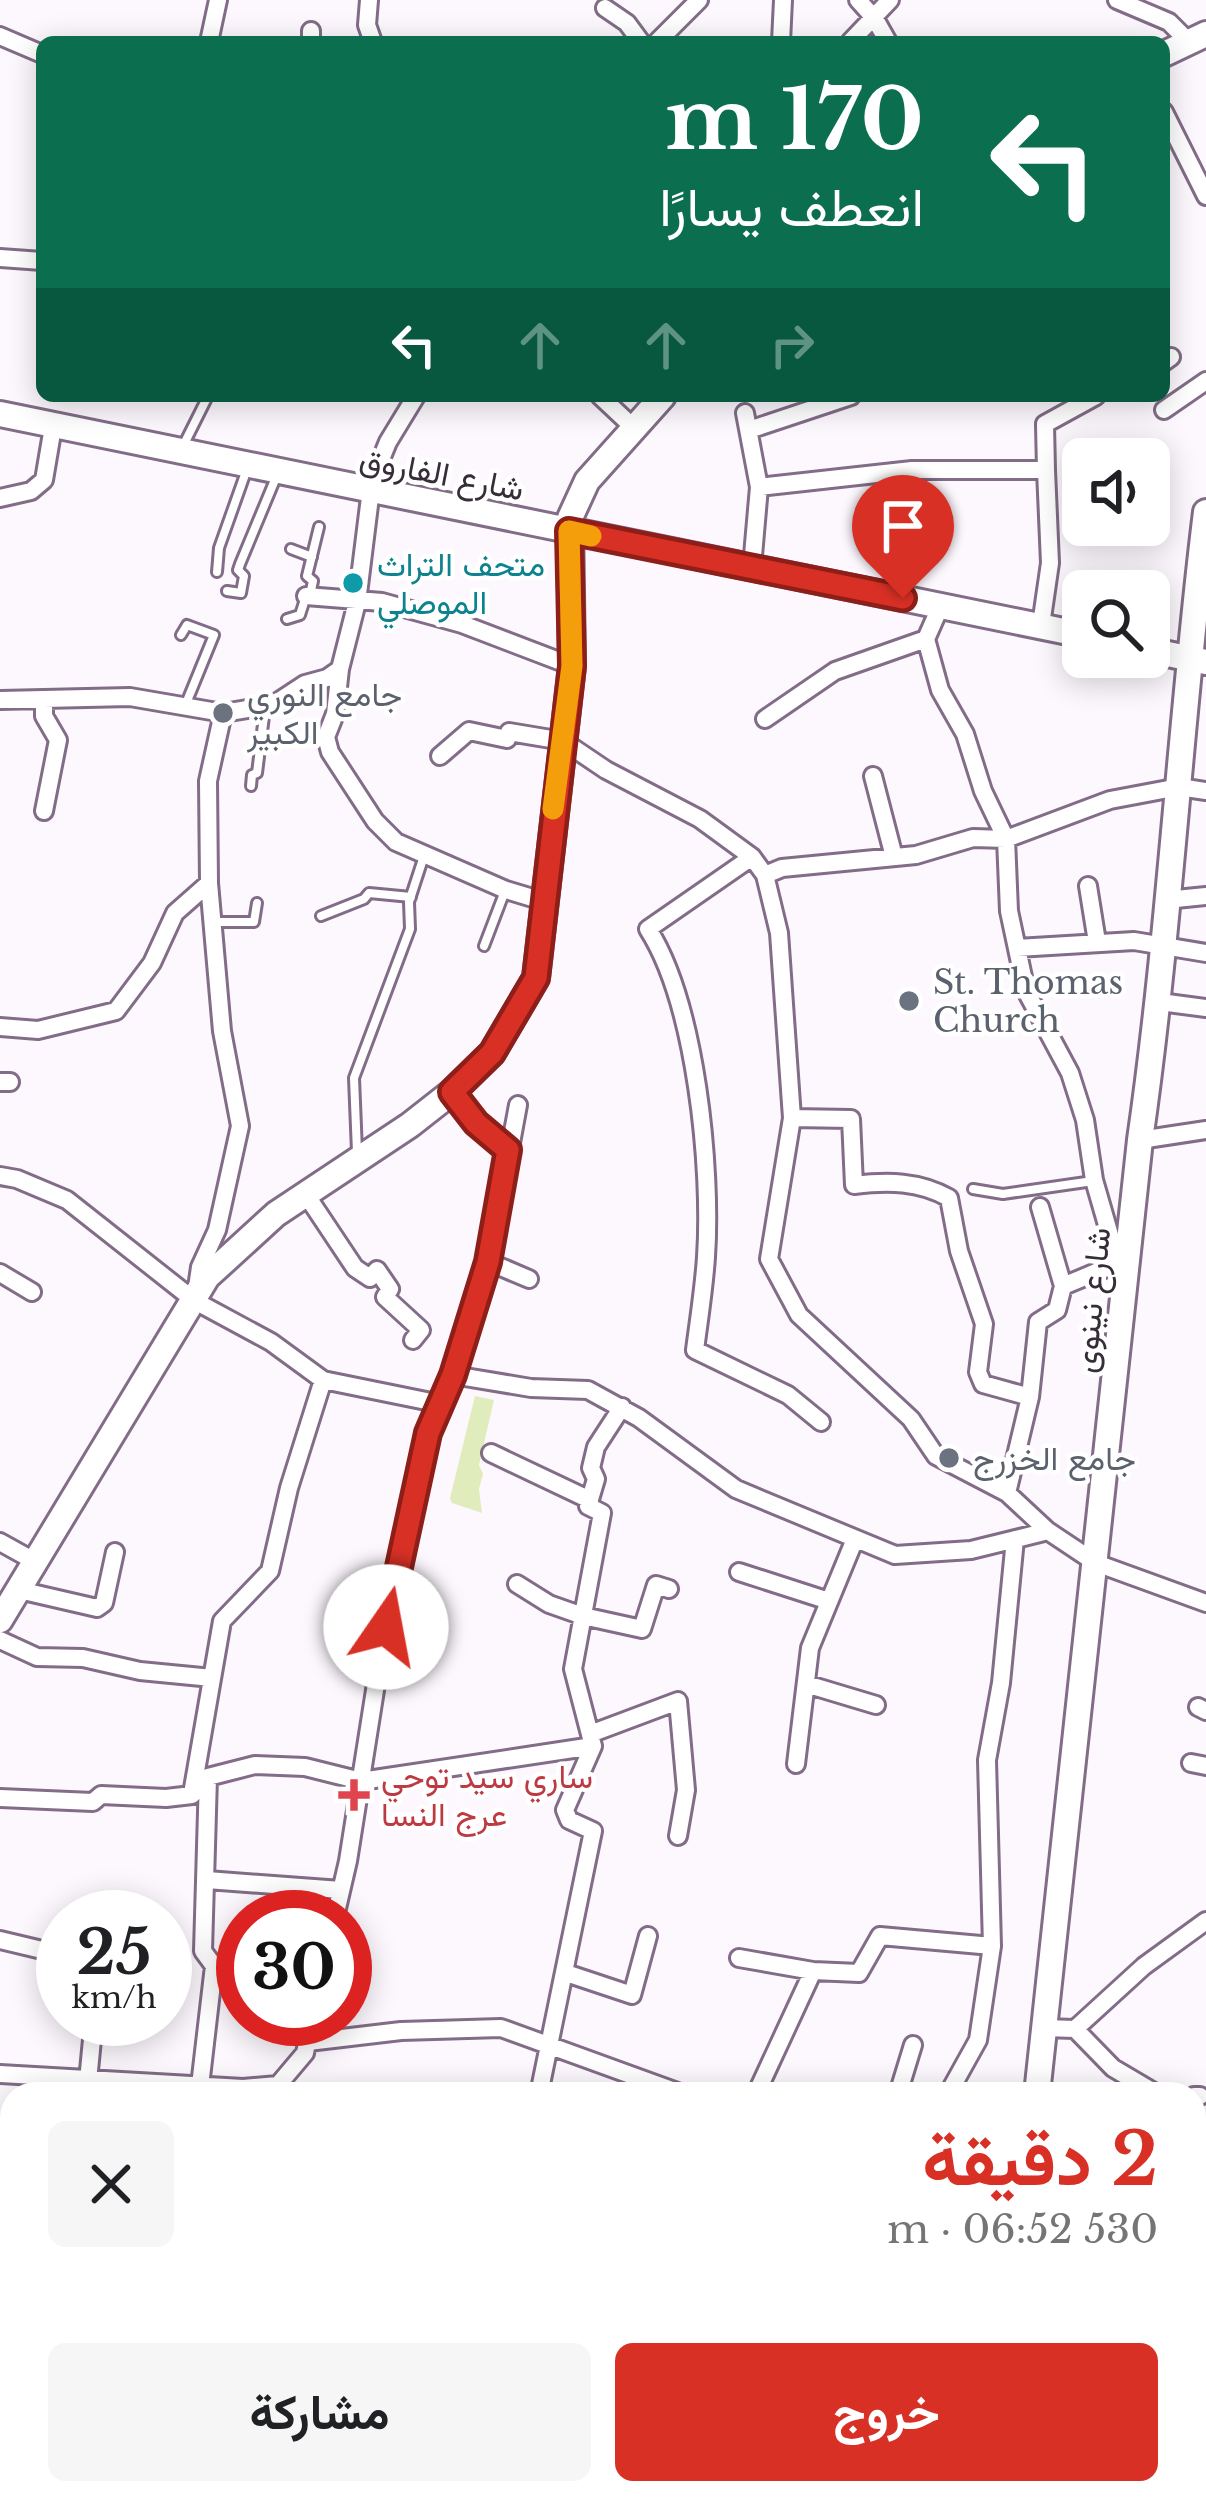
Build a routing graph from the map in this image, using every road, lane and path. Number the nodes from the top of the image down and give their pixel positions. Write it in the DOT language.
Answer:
graph roads {
  1 [pos="218,0"];
  2 [pos="369,0"];
  3 [pos="699,0"];
  4 [pos="783,0"];
  5 [pos="858,0"];
  6 [pos="890,0"];
  7 [pos="1117,0"];
  8 [pos="1170,0"];
  9 [pos="605,8"];
  10 [pos="875,19"];
  11 [pos="1169,22"];
  12 [pos="0,36"];
  13 [pos="210,36"];
  14 [pos="371,36"];
  15 [pos="637,36"];
  16 [pos="663,36"];
  17 [pos="781,36"];
  18 [pos="857,36"];
  19 [pos="884,36"];
  20 [pos="1197,38"];
  21 [pos="36,51"];
  22 [pos="1170,51"];
  23 [pos="1170,125"];
  24 [pos="1206,196"];
  25 [pos="0,258"];
  26 [pos="36,261"];
  27 [pos="1206,381"];
  28 [pos="206,402"];
  29 [pos="409,402"];
  30 [pos="606,402"];
  31 [pos="658,402"];
  32 [pos="826,402"];
  33 [pos="1083,402"];
  34 [pos="1164,410"];
  35 [pos="0,414"];
  36 [pos="53,427"];
  37 [pos="634,428"];
  38 [pos="181,453"];
  39 [pos="248,467"];
  40 [pos="1046,470"];
  41 [pos="277,473"];
  42 [pos="759,487"];
  43 [pos="369,493"];
  44 [pos="0,498"];
  45 [pos="1206,512"];
  46 [pos="319,527"];
  47 [pos="569,531"];
  48 [pos="291,550"];
  49 [pos="1203,555"];
  50 [pos="312,557"];
  51 [pos="752,567"];
  52 [pos="217,572"];
  53 [pos="1198,583"];
  54 [pos="227,591"];
  55 [pos="308,596"];
  56 [pos="357,602"];
  57 [pos="940,605"];
  58 [pos="1206,611"];
  59 [pos="286,619"];
  60 [pos="1041,626"];
  61 [pos="1062,630"];
  62 [pos="181,635"];
  63 [pos="926,639"];
  64 [pos="1197,660"];
  65 [pos="572,666"];
  66 [pos="340,668"];
  67 [pos="0,700"];
  68 [pos="44,700"];
  69 [pos="265,706"];
  70 [pos="184,707"];
  71 [pos="223,713"];
  72 [pos="765,719"];
  73 [pos="563,741"];
  74 [pos="440,756"];
  75 [pos="872,776"];
  76 [pos="251,786"];
  77 [pos="1180,787"];
  78 [pos="1206,791"];
  79 [pos="44,811"];
  80 [pos="1006,839"];
  81 [pos="424,855"];
  82 [pos="752,857"];
  83 [pos="893,857"];
  84 [pos="765,875"];
  85 [pos="209,883"];
  86 [pos="1088,886"];
  87 [pos="506,890"];
  88 [pos="1206,896"];
  89 [pos="410,897"];
  90 [pos="1166,900"];
  91 [pos="546,902"];
  92 [pos="257,903"];
  93 [pos="321,916"];
  94 [pos="215,922"];
  95 [pos="1097,942"];
  96 [pos="1162,945"];
  97 [pos="484,946"];
  98 [pos="1017,948"];
  99 [pos="1206,953"];
  100 [pos="1160,1002"];
  101 [pos="1206,1008"];
  102 [pos="0,1027"];
  103 [pos="452,1092"];
  104 [pos="518,1105"];
  105 [pos="792,1118"];
  106 [pos="1206,1130"];
  107 [pos="1140,1140"];
  108 [pos="508,1150"];
  109 [pos="359,1160"];
  110 [pos="0,1176"];
  111 [pos="1094,1180"];
  112 [pos="973,1189"];
  113 [pos="305,1193"];
  114 [pos="1040,1207"];
  115 [pos="488,1262"];
  116 [pos="1123,1266"];
  117 [pos="0,1274"];
  118 [pos="529,1279"];
  119 [pos="1064,1286"];
  120 [pos="32,1292"];
  121 [pos="195,1301"];
  122 [pos="412,1340"];
  123 [pos="453,1375"];
  124 [pos="323,1380"];
  125 [pos="1030,1397"];
  126 [pos="440,1404"];
  127 [pos="622,1407"];
  128 [pos="821,1422"];
  129 [pos="491,1453"];
  130 [pos="1007,1492"];
  131 [pos="590,1500"];
  132 [pos="1048,1531"];
  133 [pos="854,1539"];
  134 [pos="1015,1539"];
  135 [pos="0,1542"];
  136 [pos="115,1552"];
  137 [pos="36,1562"];
  138 [pos="1096,1563"];
  139 [pos="739,1572"];
  140 [pos="518,1584"];
  141 [pos="669,1589"];
  142 [pos="19,1590"];
  143 [pos="829,1601"];
  144 [pos="1206,1604"];
  145 [pos="583,1616"];
  146 [pos="0,1623"];
  147 [pos="212,1678"];
  148 [pos="806,1684"];
  149 [pos="876,1705"];
  150 [pos="591,1740"];
  151 [pos="796,1764"];
  152 [pos="208,1777"];
  153 [pos="361,1781"];
  154 [pos="192,1795"];
  155 [pos="0,1798"];
  156 [pos="678,1836"];
  157 [pos="207,1880"];
  158 [pos="341,1890"];
  159 [pos="1206,1921"];
  160 [pos="648,1936"];
  161 [pos="0,1940"];
  162 [pos="992,1946"];
  163 [pos="36,1948"];
  164 [pos="739,1958"];
  165 [pos="813,1971"];
  166 [pos="566,1973"];
  167 [pos="1044,2028"];
  168 [pos="1075,2029"];
  169 [pos="372,2034"];
  170 [pos="550,2045"];
  171 [pos="913,2045"];
  172 [pos="91,2046"];
  173 [pos="307,2046"];
  174 [pos="0,2074"];
  175 [pos="88,2080"];
  176 [pos="125,2082"];
  177 [pos="200,2082"];
  178 [pos="281,2082"];
  179 [pos="541,2082"];
  180 [pos="630,2082"];
  181 [pos="762,2082"];
  182 [pos="902,2082"];
  183 [pos="959,2082"];
  184 [pos="1036,2082"];
  185 [pos="1137,2082"];
  1 -- 13 [label="street"];
  2 -- 14 [label="street"];
  3 -- 16 [label="street"];
  4 -- 17 [label="street"];
  5 -- 10 [label="street"];
  6 -- 10 [label="street"];
  7 -- 11 [label="street"];
  8 -- 11 [label="street"];
  9 -- 15 [label="street"];
  10 -- 18 [label="street"];
  10 -- 19 [label="street"];
  11 -- 20 [label="street"];
  12 -- 21 [label="street"];
  20 -- 22 [label="main road"];
  23 -- 24 [label="street"];
  25 -- 26 [label="street"];
  27 -- 34 [label="street"];
  28 -- 38 [label="lane"];
  29 -- 43 [label="street"];
  30 -- 37 [label="street"];
  31 -- 37 [label="main road"];
  32 -- 42 [label="street"];
  33 -- 40 [label="street"];
  35 -- 36 [label="main road, شارع الفاروق"];
  36 -- 38 [label="main road, شارع الفاروق"];
  36 -- 44 [label="street"];
  37 -- 47 [label="main road"];
  38 -- 39 [label="main road, شارع الفاروق"];
  39 -- 41 [label="main road, شارع الفاروق"];
  39 -- 52 [label="lane"];
  40 -- 42 [label="street"];
  40 -- 60 [label="street"];
  41 -- 43 [label="main road, شارع الفاروق"];
  41 -- 54 [label="lane"];
  42 -- 51 [label="street"];
  43 -- 47 [label="main road, شارع الفاروق"];
  43 -- 56 [label="street"];
  45 -- 49 [label="main road, شارع نينوى"];
  46 -- 50 [label="lane"];
  47 -- 51 [label="main road, شارع الفاروق"];
  47 -- 65 [label="main road"];
  48 -- 50 [label="lane"];
  49 -- 53 [label="main road, شارع نينوى"];
  50 -- 55 [label="lane"];
  51 -- 57 [label="main road, شارع الفاروق"];
  53 -- 58 [label="main road"];
  53 -- 64 [label="main road, شارع نينوى"];
  55 -- 56 [label="street"];
  55 -- 59 [label="lane"];
  56 -- 65 [label="street"];
  56 -- 66 [label="street"];
  57 -- 60 [label="main road, شارع الفاروق"];
  57 -- 63 [label="street"];
  60 -- 61 [label="main road, شارع الفاروق"];
  62 -- 70 [label="lane"];
  63 -- 72 [label="street"];
  63 -- 80 [label="street"];
  64 -- 77 [label="main road, شارع نينوى"];
  65 -- 73 [label="main road"];
  66 -- 69 [label="street"];
  66 -- 81 [label="street"];
  67 -- 68 [label="street"];
  68 -- 70 [label="street"];
  68 -- 79 [label="street"];
  69 -- 71 [label="street"];
  69 -- 76 [label="lane"];
  70 -- 71 [label="street"];
  71 -- 85 [label="street"];
  73 -- 74 [label="street"];
  73 -- 82 [label="street"];
  73 -- 91 [label="main road"];
  75 -- 83 [label="street"];
  77 -- 78 [label="street"];
  77 -- 80 [label="street"];
  77 -- 90 [label="main road, شارع نينوى"];
  80 -- 83 [label="street"];
  80 -- 98 [label="street"];
  81 -- 87 [label="street"];
  81 -- 89 [label="lane"];
  82 -- 84 [label="street"];
  82 -- 128 [label="street"];
  83 -- 84 [label="street"];
  84 -- 105 [label="street"];
  85 -- 94 [label="street"];
  85 -- 102 [label="street"];
  86 -- 95 [label="street"];
  87 -- 91 [label="street"];
  87 -- 97 [label="lane"];
  88 -- 90 [label="street"];
  89 -- 93 [label="lane"];
  89 -- 109 [label="lane"];
  90 -- 96 [label="main road, شارع نينوى"];
  91 -- 103 [label="main road"];
  92 -- 94 [label="lane"];
  94 -- 121 [label="street"];
  95 -- 96 [label="street"];
  95 -- 98 [label="street"];
  96 -- 99 [label="street"];
  96 -- 100 [label="main road, شارع نينوى"];
  98 -- 111 [label="street"];
  100 -- 101 [label="street"];
  100 -- 107 [label="main road, شارع نينوى"];
  103 -- 108 [label="street"];
  103 -- 109 [label="main road"];
  104 -- 108 [label="street"];
  105 -- 125 [label="street"];
  105 -- 130 [label="street"];
  106 -- 107 [label="street"];
  107 -- 116 [label="main road, شارع نينوى"];
  108 -- 115 [label="street"];
  109 -- 113 [label="main road"];
  110 -- 121 [label="street"];
  111 -- 112 [label="lane"];
  111 -- 116 [label="street"];
  113 -- 121 [label="main road"];
  113 -- 122 [label="street"];
  114 -- 119 [label="street"];
  115 -- 118 [label="street"];
  115 -- 123 [label="street"];
  116 -- 119 [label="street"];
  116 -- 138 [label="main road, شارع نينوى"];
  117 -- 120 [label="street"];
  119 -- 125 [label="street"];
  121 -- 124 [label="street"];
  121 -- 137 [label="main road"];
  123 -- 126 [label="street"];
  123 -- 127 [label="street"];
  124 -- 126 [label="street"];
  124 -- 147 [label="street"];
  125 -- 130 [label="street"];
  126 -- 153 [label="street"];
  127 -- 131 [label="street"];
  127 -- 133 [label="street"];
  129 -- 131 [label="street"];
  130 -- 132 [label="street"];
  131 -- 145 [label="street"];
  132 -- 134 [label="street"];
  132 -- 138 [label="street"];
  133 -- 134 [label="street"];
  133 -- 143 [label="street"];
  134 -- 162 [label="street"];
  135 -- 137 [label="street"];
  136 -- 142 [label="street"];
  137 -- 142 [label="main road"];
  138 -- 144 [label="street"];
  138 -- 167 [label="main road, شارع نينوى"];
  139 -- 143 [label="street"];
  140 -- 145 [label="street"];
  141 -- 145 [label="street"];
  142 -- 146 [label="main road"];
  143 -- 148 [label="street"];
  145 -- 150 [label="street"];
  146 -- 147 [label="street"];
  147 -- 154 [label="street"];
  148 -- 149 [label="street"];
  148 -- 151 [label="street"];
  150 -- 153 [label="street"];
  150 -- 156 [label="street"];
  150 -- 166 [label="street"];
  152 -- 153 [label="street"];
  152 -- 154 [label="street"];
  152 -- 157 [label="street"];
  153 -- 158 [label="street"];
  154 -- 155 [label="street"];
  157 -- 158 [label="street"];
  157 -- 177 [label="street"];
  159 -- 168 [label="street"];
  160 -- 166 [label="street"];
  161 -- 163 [label="street"];
  162 -- 165 [label="street"];
  162 -- 183 [label="street"];
  164 -- 165 [label="street"];
  165 -- 181 [label="street"];
  166 -- 170 [label="street"];
  167 -- 168 [label="street"];
  167 -- 184 [label="main road, شارع نينوى"];
  168 -- 185 [label="street"];
  169 -- 170 [label="street"];
  170 -- 179 [label="street"];
  170 -- 180 [label="street"];
  171 -- 182 [label="street"];
  172 -- 175 [label="street"];
  173 -- 178 [label="street"];
  174 -- 175 [label="street"];
  175 -- 176 [label="street"];
}
